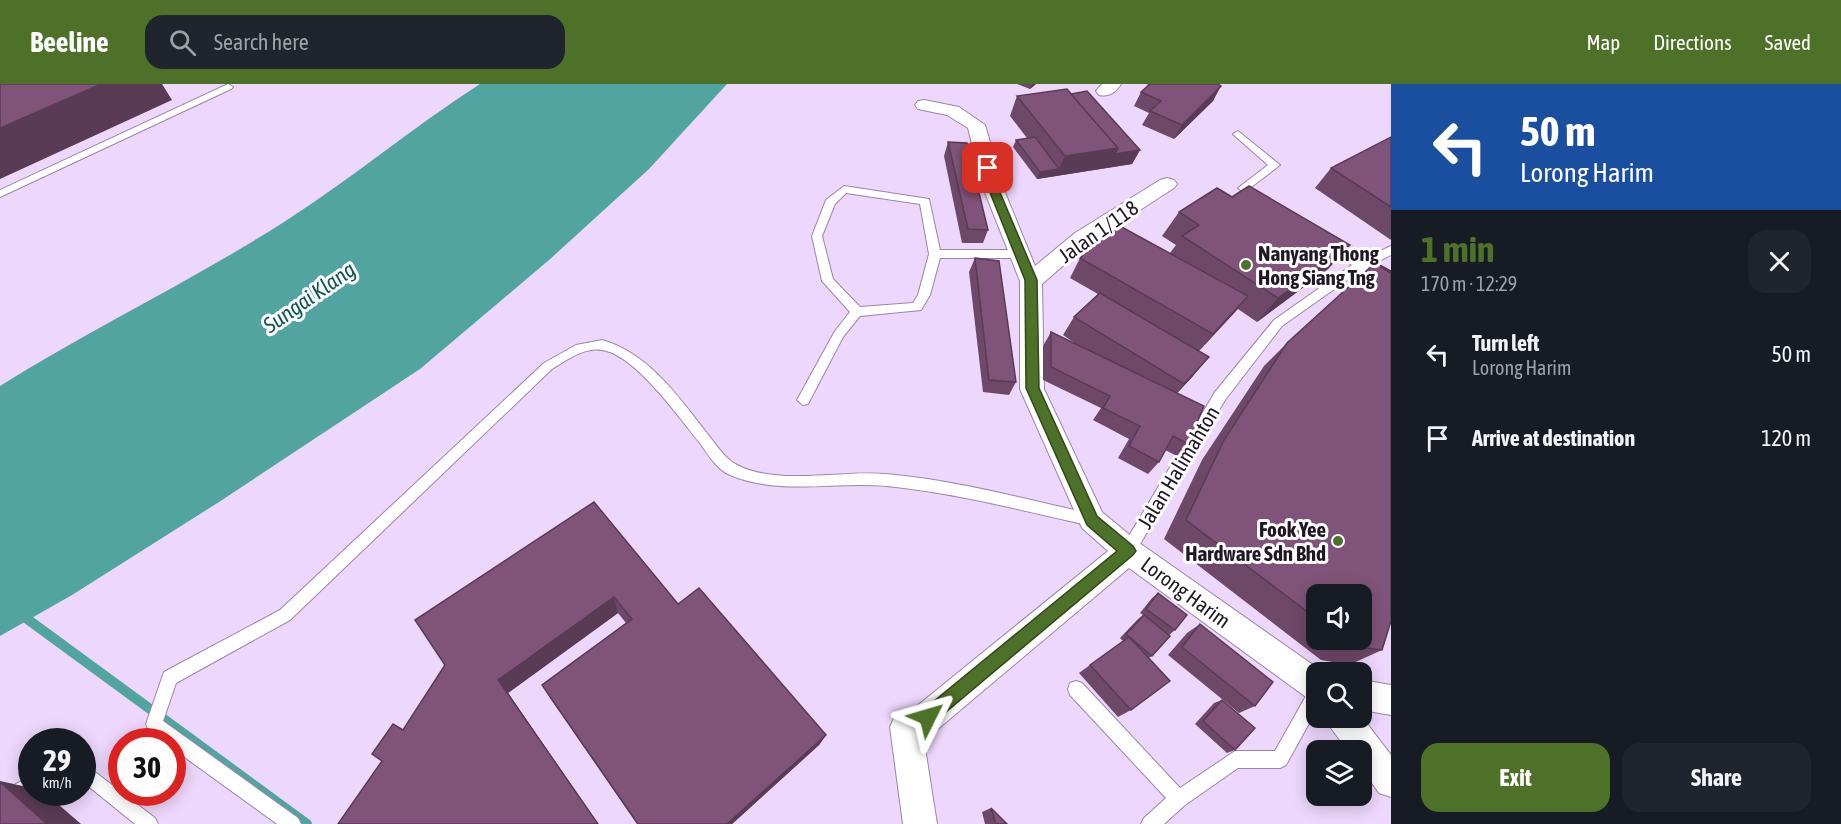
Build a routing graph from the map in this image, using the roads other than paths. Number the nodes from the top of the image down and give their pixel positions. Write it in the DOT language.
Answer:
graph roads {
  1 [pos="228,87"];
  2 [pos="924,105"];
  3 [pos="1238,134"];
  4 [pos="1167,184"];
  5 [pos="0,194"];
  6 [pos="1272,208"];
  7 [pos="1320,240"];
  8 [pos="1391,250"];
  9 [pos="935,254"];
  10 [pos="1020,254"];
  11 [pos="1359,266"];
  12 [pos="1031,280"];
  13 [pos="1391,285"];
  14 [pos="857,312"];
  15 [pos="803,400"];
  16 [pos="1092,520"];
  17 [pos="1128,551"];
  18 [pos="1306,678"];
  19 [pos="1076,688"];
  20 [pos="1372,697"];
  21 [pos="1391,700"];
  22 [pos="1306,713"];
  23 [pos="1350,728"];
  24 [pos="96,781"];
  25 [pos="1391,782"];
  26 [pos="18,791"];
  27 [pos="1179,799"];
  28 [pos="0,802"];
  29 [pos="149,824"];
  30 [pos="292,824"];
  31 [pos="920,824"];
  32 [pos="1150,824"];
  1 -- 5 [label="lane"];
  2 -- 10 [label="street, Lorong Harim"];
  3 -- 6 [label="lane"];
  4 -- 12 [label="street, Jalan 1/118"];
  7 -- 11 [label="lane"];
  8 -- 11 [label="lane, Jalan Halimahton"];
  9 -- 10 [label="lane"];
  9 -- 14 [label="lane"];
  9 -- 14 [label="lane"];
  10 -- 12 [label="street, Lorong Harim"];
  11 -- 13 [label="lane"];
  11 -- 17 [label="lane, Jalan Halimahton"];
  12 -- 16 [label="street, Lorong Harim"];
  14 -- 15 [label="lane"];
  16 -- 17 [label="street, Lorong Harim"];
  16 -- 30 [label="lane"];
  17 -- 18 [label="street, Lorong Harim"];
  17 -- 31 [label="street, Jalan Halimahton"];
  19 -- 27 [label="lane"];
  20 -- 21 [label="street"];
  22 -- 27 [label="lane"];
  23 -- 25 [label="street"];
  24 -- 29 [label="lane"];
  26 -- 28 [label="lane"];
  27 -- 32 [label="lane"];
}
